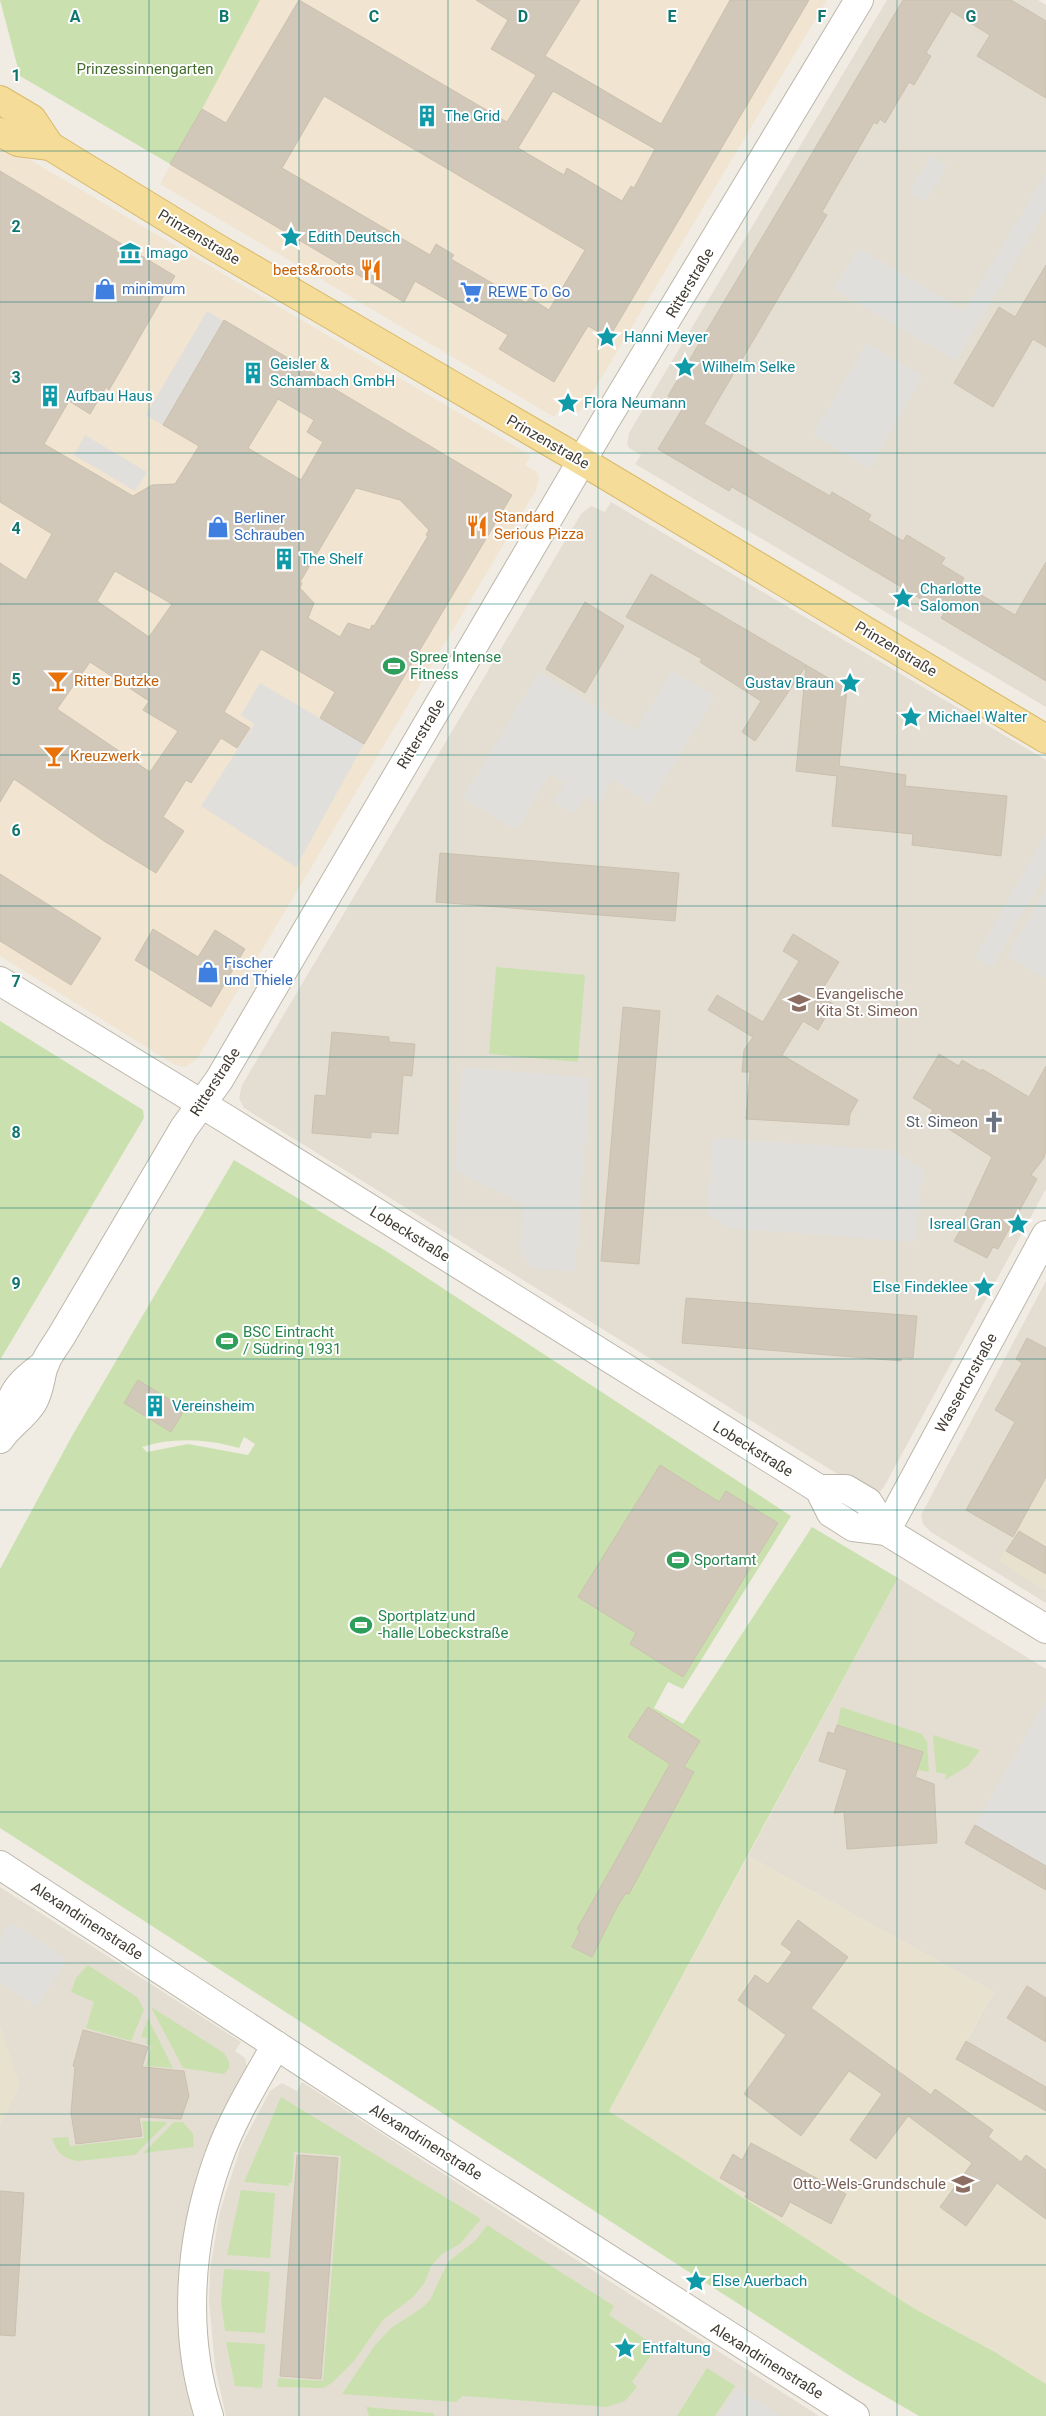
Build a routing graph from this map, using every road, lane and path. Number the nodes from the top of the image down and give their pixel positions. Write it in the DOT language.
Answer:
graph roads {
  1 [pos="859,0"];
  2 [pos="0,100"];
  3 [pos="0,132"];
  4 [pos="50,146"];
  5 [pos="582,461"];
  6 [pos="1046,739"];
  7 [pos="0,981"];
  8 [pos="202,1104"];
  9 [pos="1046,1235"];
  10 [pos="2,1436"];
  11 [pos="886,1531"];
  12 [pos="1046,1629"];
  13 [pos="0,1865"];
  14 [pos="276,2045"];
  15 [pos="210,2416"];
  16 [pos="855,2416"];
  1 -- 5 [label="street, Ritterstraße"];
  2 -- 4 [label="main road, Prinzenstraße"];
  3 -- 4 [label="main road, Prinzenstraße"];
  4 -- 5 [label="main road, Prinzenstraße"];
  5 -- 6 [label="main road, Prinzenstraße"];
  5 -- 8 [label="street, Ritterstraße"];
  7 -- 8 [label="street, Lobeckstraße"];
  8 -- 10 [label="street, Ritterstraße"];
  8 -- 11 [label="street, Lobeckstraße"];
  9 -- 11 [label="street, Wassertorstraße"];
  11 -- 12 [label="street, Lobeckstraße"];
  13 -- 14 [label="street, Alexandrinenstraße"];
  14 -- 15 [label="street"];
  14 -- 16 [label="street, Alexandrinenstraße"];
}
